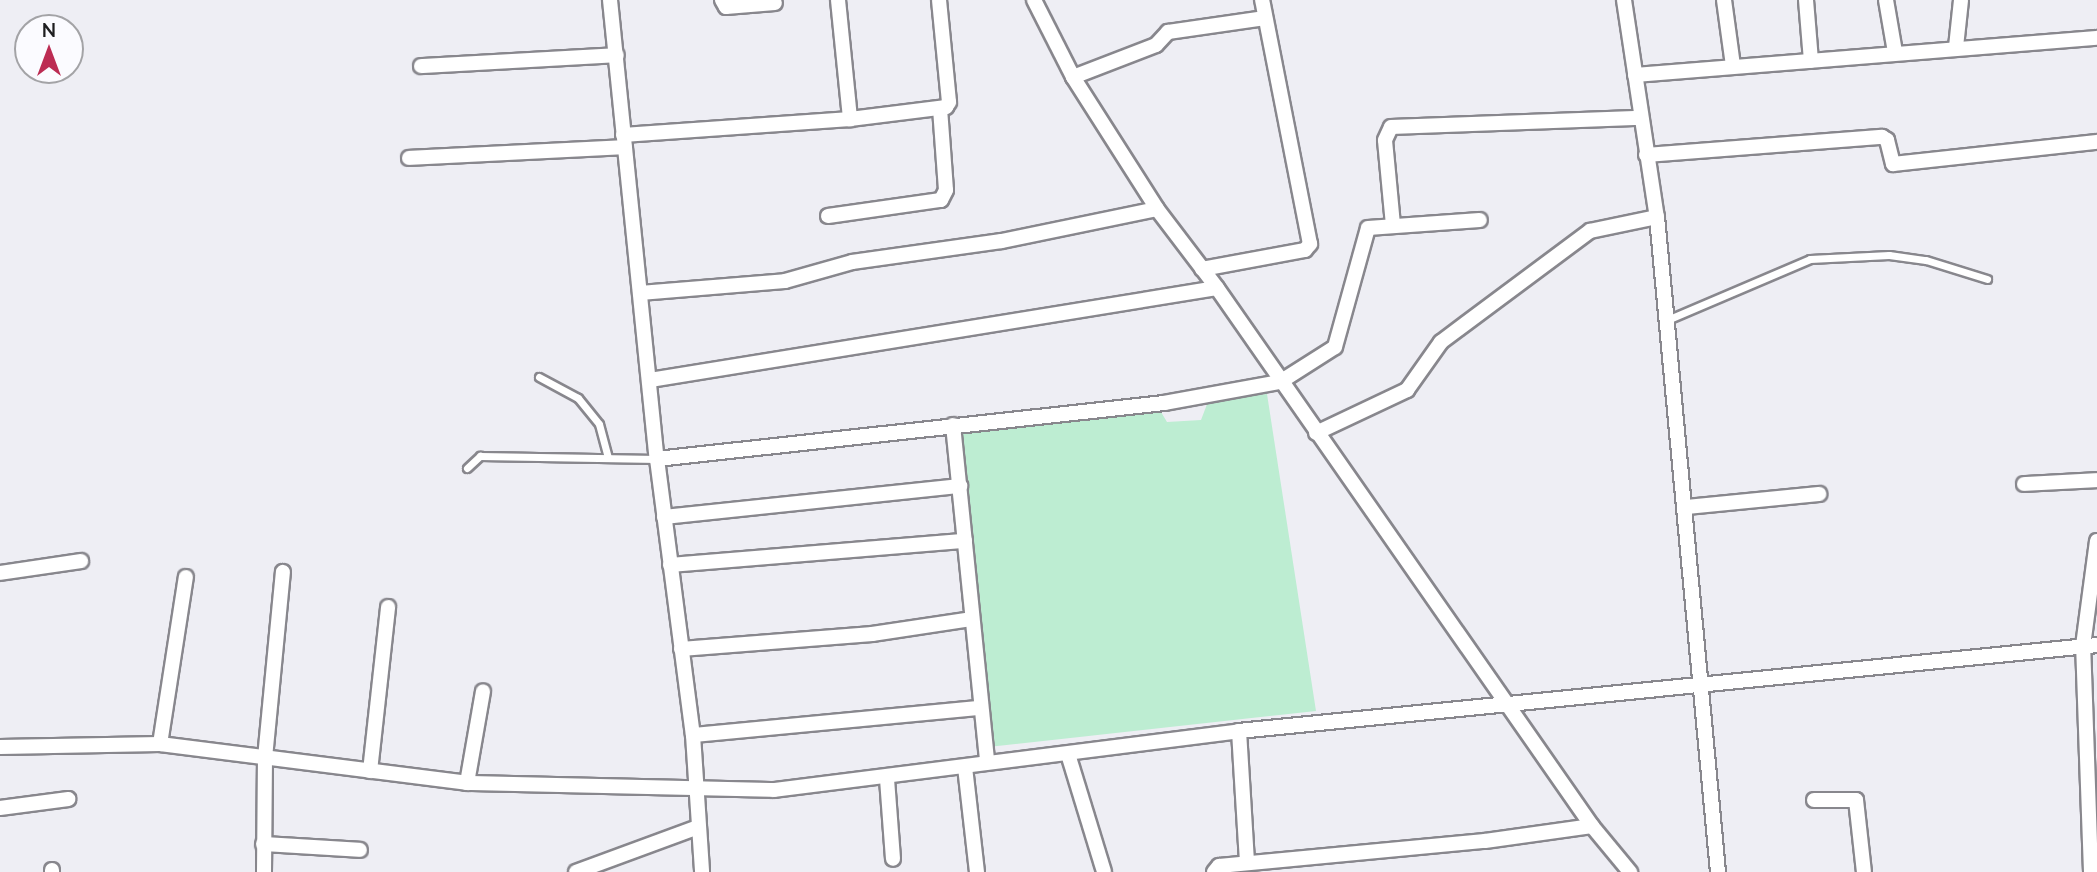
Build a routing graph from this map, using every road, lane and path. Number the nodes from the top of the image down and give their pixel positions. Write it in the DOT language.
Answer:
graph roads {
  1 [pos="610,0"];
  2 [pos="722,0"];
  3 [pos="838,0"];
  4 [pos="939,0"];
  5 [pos="1034,0"];
  6 [pos="1262,0"];
  7 [pos="1624,0"];
  8 [pos="1724,0"];
  9 [pos="1806,0"];
  10 [pos="1886,0"];
  11 [pos="1961,0"];
  12 [pos="775,3"];
  13 [pos="1265,18"];
  14 [pos="2097,38"];
  15 [pos="1956,47"];
  16 [pos="1895,52"];
  17 [pos="617,55"];
  18 [pos="1811,61"];
  19 [pos="1733,65"];
  20 [pos="421,66"];
  21 [pos="1635,75"];
  22 [pos="1073,76"];
  23 [pos="940,109"];
  24 [pos="1641,118"];
  25 [pos="850,119"];
  26 [pos="624,141"];
  27 [pos="2097,142"];
  28 [pos="1646,155"];
  29 [pos="410,158"];
  30 [pos="1157,209"];
  31 [pos="828,216"];
  32 [pos="1657,217"];
  33 [pos="1480,220"];
  34 [pos="1393,225"];
  35 [pos="1202,269"];
  36 [pos="1987,279"];
  37 [pos="1217,288"];
  38 [pos="640,293"];
  39 [pos="1666,321"];
  40 [pos="539,377"];
  41 [pos="650,380"];
  42 [pos="1280,383"];
  43 [pos="953,425"];
  44 [pos="1316,433"];
  45 [pos="608,458"];
  46 [pos="657,459"];
  47 [pos="467,468"];
  48 [pos="2097,480"];
  49 [pos="2024,484"];
  50 [pos="960,486"];
  51 [pos="1819,494"];
  52 [pos="1686,507"];
  53 [pos="664,517"];
  54 [pos="965,541"];
  55 [pos="2097,541"];
  56 [pos="80,561"];
  57 [pos="670,565"];
  58 [pos="282,572"];
  59 [pos="0,573"];
  60 [pos="186,578"];
  61 [pos="387,607"];
  62 [pos="971,619"];
  63 [pos="2090,645"];
  64 [pos="681,649"];
  65 [pos="1700,686"];
  66 [pos="483,691"];
  67 [pos="1511,706"];
  68 [pos="979,708"];
  69 [pos="1239,731"];
  70 [pos="693,735"];
  71 [pos="160,744"];
  72 [pos="0,747"];
  73 [pos="1068,754"];
  74 [pos="265,758"];
  75 [pos="987,762"];
  76 [pos="965,767"];
  77 [pos="370,771"];
  78 [pos="887,779"];
  79 [pos="467,783"];
  80 [pos="694,790"];
  81 [pos="68,799"];
  82 [pos="1814,800"];
  83 [pos="0,808"];
  84 [pos="1592,826"];
  85 [pos="698,827"];
  86 [pos="263,844"];
  87 [pos="360,850"];
  88 [pos="893,859"];
  89 [pos="1247,863"];
  90 [pos="264,872"];
  91 [pos="577,872"];
  92 [pos="702,872"];
  93 [pos="977,872"];
  94 [pos="1104,872"];
  95 [pos="1214,872"];
  96 [pos="1630,872"];
  97 [pos="1718,872"];
  98 [pos="1864,872"];
  99 [pos="2091,872"];
  1 -- 17 [label="street"];
  2 -- 12 [label="street"];
  3 -- 25 [label="street"];
  4 -- 23 [label="street"];
  5 -- 22 [label="street"];
  6 -- 13 [label="street"];
  7 -- 21 [label="street"];
  8 -- 19 [label="street"];
  9 -- 18 [label="street"];
  10 -- 16 [label="street"];
  11 -- 15 [label="street"];
  13 -- 22 [label="street"];
  13 -- 35 [label="street"];
  14 -- 15 [label="street"];
  15 -- 16 [label="street"];
  16 -- 18 [label="street"];
  17 -- 20 [label="street"];
  17 -- 26 [label="street"];
  18 -- 19 [label="street"];
  19 -- 21 [label="street"];
  21 -- 24 [label="street"];
  22 -- 30 [label="street"];
  23 -- 25 [label="street"];
  23 -- 31 [label="street"];
  24 -- 28 [label="street"];
  24 -- 34 [label="street"];
  25 -- 26 [label="street"];
  26 -- 29 [label="street"];
  26 -- 38 [label="street"];
  27 -- 28 [label="street"];
  28 -- 32 [label="street"];
  30 -- 35 [label="street"];
  30 -- 38 [label="street"];
  32 -- 39 [label="street"];
  32 -- 44 [label="street"];
  33 -- 34 [label="street"];
  34 -- 42 [label="street"];
  35 -- 37 [label="street"];
  36 -- 39 [label="lane"];
  37 -- 41 [label="street"];
  37 -- 42 [label="street"];
  38 -- 41 [label="street"];
  39 -- 52 [label="street"];
  40 -- 45 [label="lane"];
  41 -- 46 [label="street"];
  42 -- 43 [label="street"];
  42 -- 44 [label="street"];
  43 -- 46 [label="street"];
  43 -- 50 [label="street"];
  44 -- 67 [label="street"];
  45 -- 46 [label="lane"];
  45 -- 47 [label="lane"];
  46 -- 53 [label="street"];
  48 -- 49 [label="street"];
  50 -- 53 [label="street"];
  50 -- 54 [label="street"];
  51 -- 52 [label="street"];
  52 -- 65 [label="street"];
  53 -- 57 [label="street"];
  54 -- 57 [label="street"];
  54 -- 62 [label="street"];
  55 -- 63 [label="street"];
  56 -- 59 [label="street"];
  57 -- 64 [label="street"];
  58 -- 74 [label="street"];
  60 -- 71 [label="street"];
  61 -- 77 [label="street"];
  62 -- 64 [label="street"];
  62 -- 68 [label="street"];
  63 -- 65 [label="street"];
  63 -- 99 [label="street"];
  64 -- 70 [label="street"];
  65 -- 67 [label="street"];
  65 -- 97 [label="street"];
  66 -- 79 [label="street"];
  67 -- 69 [label="street"];
  67 -- 84 [label="street"];
  68 -- 70 [label="street"];
  68 -- 75 [label="street"];
  69 -- 73 [label="street"];
  69 -- 89 [label="street"];
  70 -- 80 [label="street"];
  71 -- 72 [label="street"];
  71 -- 74 [label="street"];
  73 -- 75 [label="street"];
  73 -- 94 [label="street"];
  74 -- 77 [label="street"];
  74 -- 86 [label="street"];
  75 -- 76 [label="street"];
  76 -- 78 [label="street"];
  76 -- 93 [label="street"];
  77 -- 79 [label="street"];
  78 -- 80 [label="street"];
  78 -- 88 [label="street"];
  79 -- 80 [label="street"];
  80 -- 85 [label="street"];
  81 -- 83 [label="street"];
  82 -- 98 [label="street"];
  84 -- 89 [label="street"];
  84 -- 96 [label="street"];
  85 -- 91 [label="street"];
  85 -- 92 [label="street"];
  86 -- 87 [label="street"];
  86 -- 90 [label="street"];
  89 -- 95 [label="street"];
}
